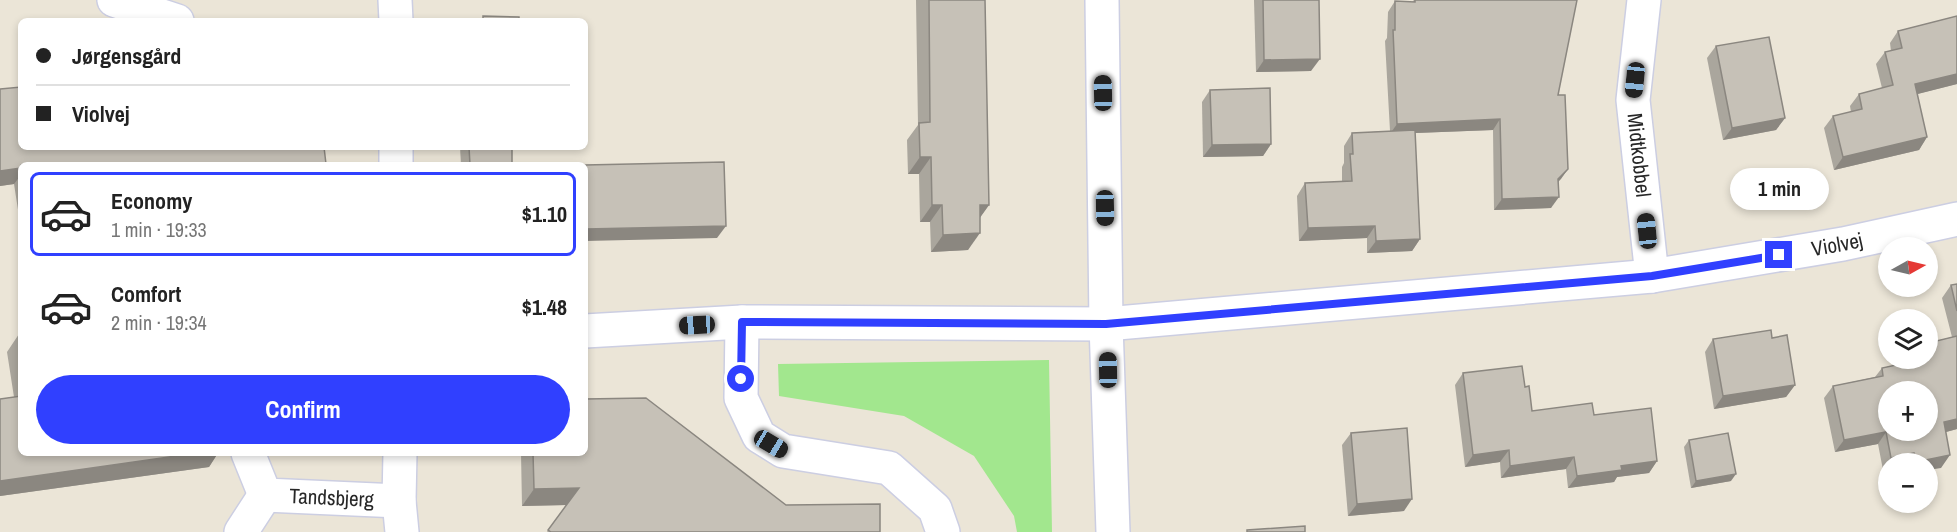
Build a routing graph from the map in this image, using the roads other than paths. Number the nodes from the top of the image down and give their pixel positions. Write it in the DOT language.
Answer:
graph roads {
  1 [pos="114,0"];
  2 [pos="395,0"];
  3 [pos="1102,0"];
  4 [pos="1644,0"];
  5 [pos="168,18"];
  6 [pos="396,18"];
  7 [pos="1957,219"];
  8 [pos="1652,276"];
  9 [pos="742,322"];
  10 [pos="1106,324"];
  11 [pos="588,331"];
  12 [pos="249,456"];
  13 [pos="400,456"];
  14 [pos="265,495"];
  15 [pos="400,516"];
  16 [pos="241,532"];
  17 [pos="943,532"];
  18 [pos="1113,532"];
  1 -- 5 [label="street"];
  2 -- 6 [label="street"];
  3 -- 10 [label="street"];
  4 -- 8 [label="street, Midtkobbel"];
  7 -- 8 [label="street, Violvej"];
  8 -- 10 [label="street, Violvej"];
  9 -- 10 [label="street"];
  9 -- 11 [label="street"];
  9 -- 17 [label="street"];
  10 -- 18 [label="street"];
  12 -- 14 [label="street, Tandsbjerg"];
  13 -- 15 [label="street, Tandsbjerg"];
  14 -- 15 [label="street, Tandsbjerg"];
  14 -- 16 [label="street, Tandsbjerg"];
}
